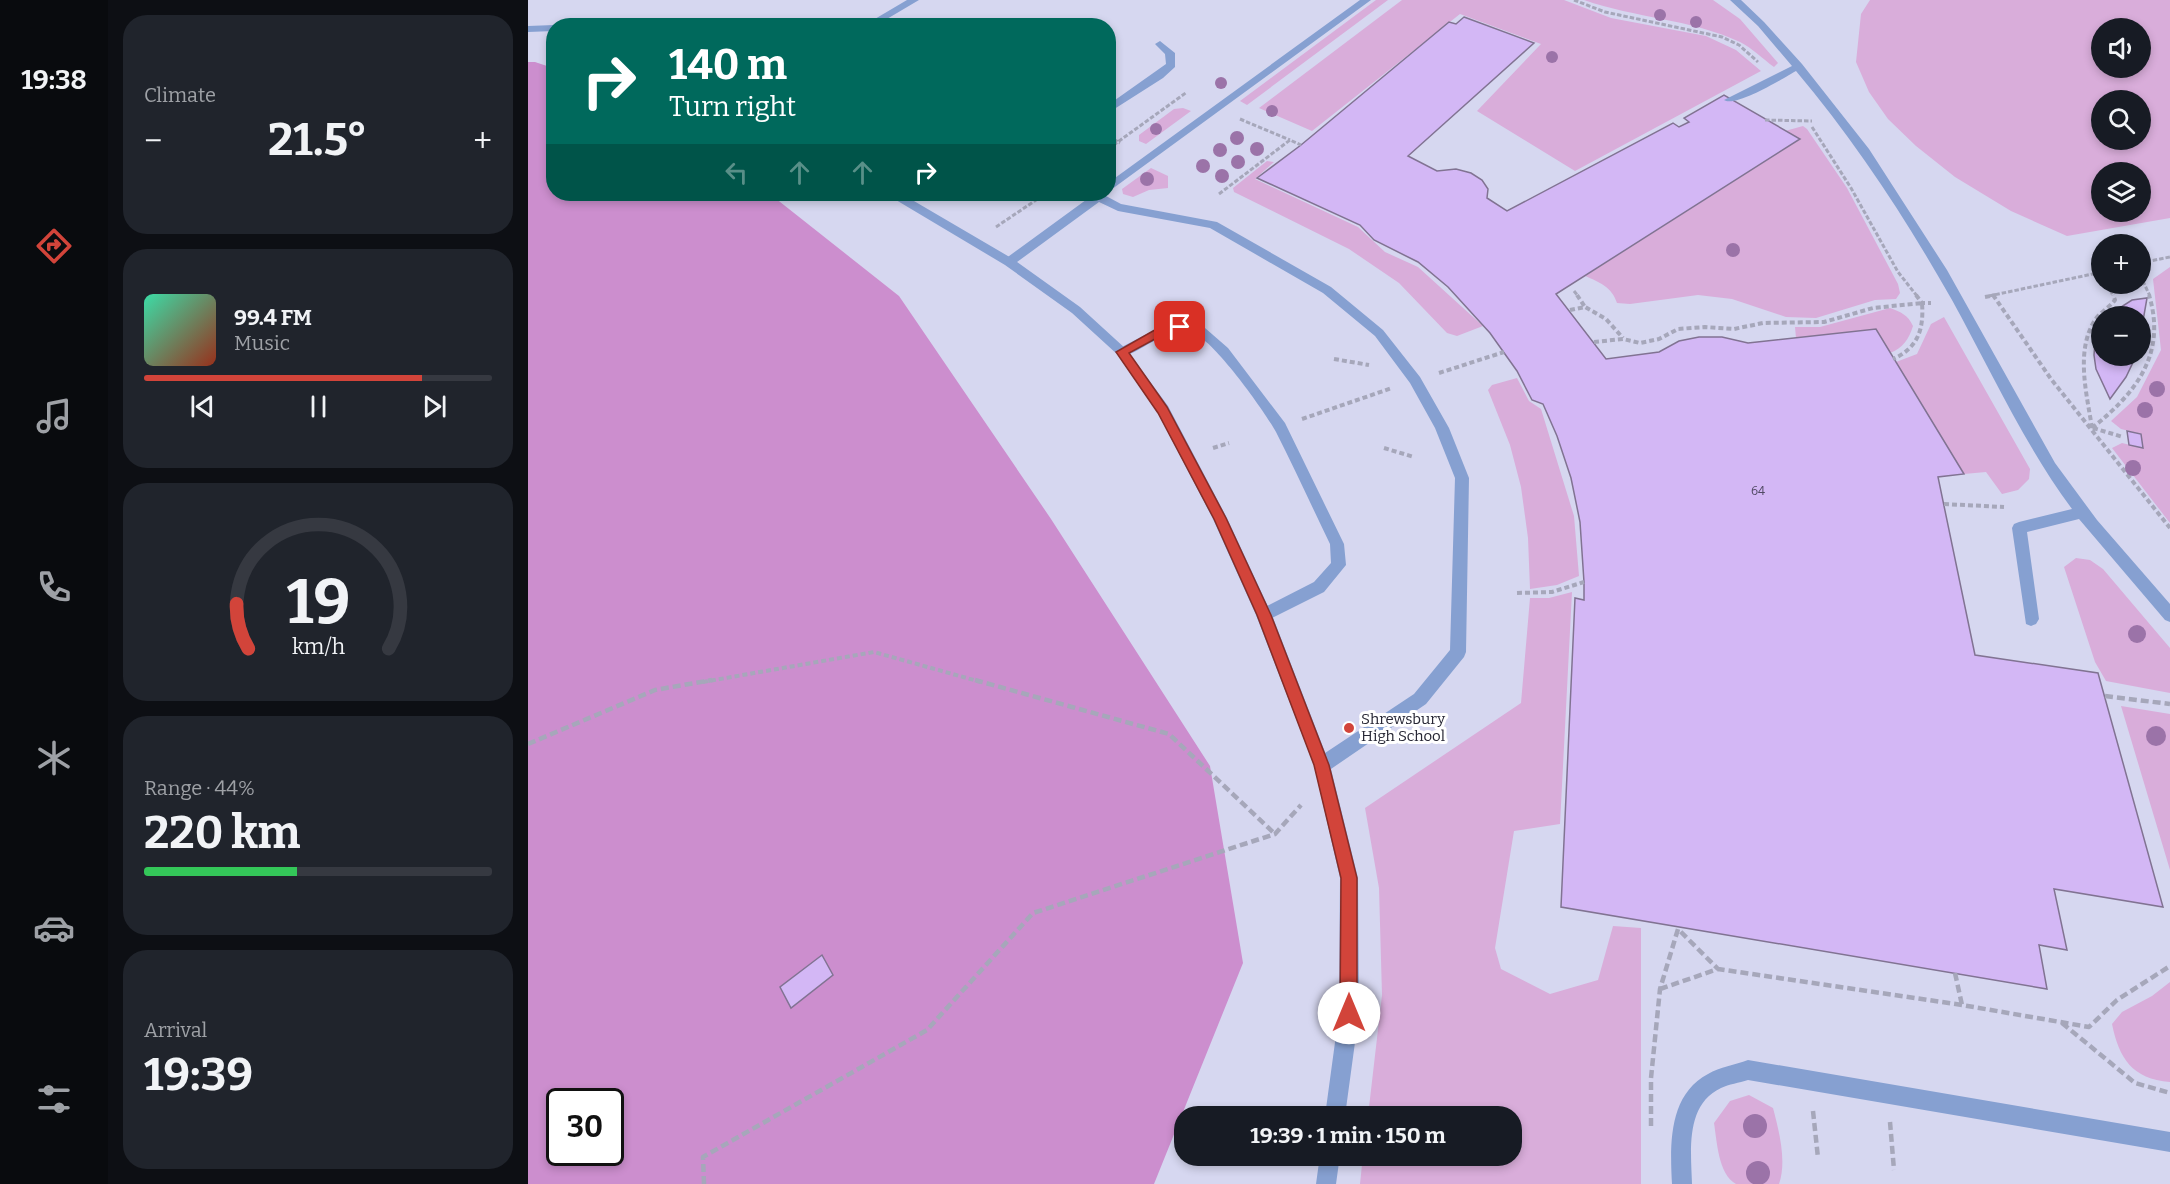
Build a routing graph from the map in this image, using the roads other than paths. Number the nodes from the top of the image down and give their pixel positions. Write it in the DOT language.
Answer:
graph roads {
  1 [pos="914,0"];
  2 [pos="1366,0"];
  3 [pos="1735,0"];
  4 [pos="881,18"];
  5 [pos="546,28"];
  6 [pos="528,29"];
  7 [pos="1160,44"];
  8 [pos="1798,66"];
  9 [pos="1729,100"];
  10 [pos="1116,105"];
  11 [pos="1116,182"];
  12 [pos="907,201"];
  13 [pos="1090,201"];
  14 [pos="1111,201"];
  15 [pos="1009,262"];
  16 [pos="1122,352"];
  17 [pos="2083,512"];
  18 [pos="1264,615"];
  19 [pos="2170,615"];
  20 [pos="2031,619"];
  21 [pos="1322,765"];
  22 [pos="1336,1106"];
  23 [pos="2170,1142"];
  24 [pos="1328,1166"];
  25 [pos="1326,1184"];
  26 [pos="1682,1184"];
  1 -- 4 [label="street"];
  2 -- 11 [label="street"];
  3 -- 8 [label="street"];
  5 -- 6 [label="street"];
  7 -- 10 [label="street"];
  8 -- 9 [label="street"];
  8 -- 17 [label="street"];
  12 -- 15 [label="street"];
  13 -- 15 [label="street"];
  14 -- 21 [label="street"];
  15 -- 16 [label="street"];
  16 -- 18 [label="street"];
  16 -- 18 [label="street"];
  17 -- 19 [label="street"];
  17 -- 20 [label="street"];
  18 -- 21 [label="street"];
  21 -- 22 [label="street"];
  23 -- 26 [label="street"];
  24 -- 25 [label="street"];
}
